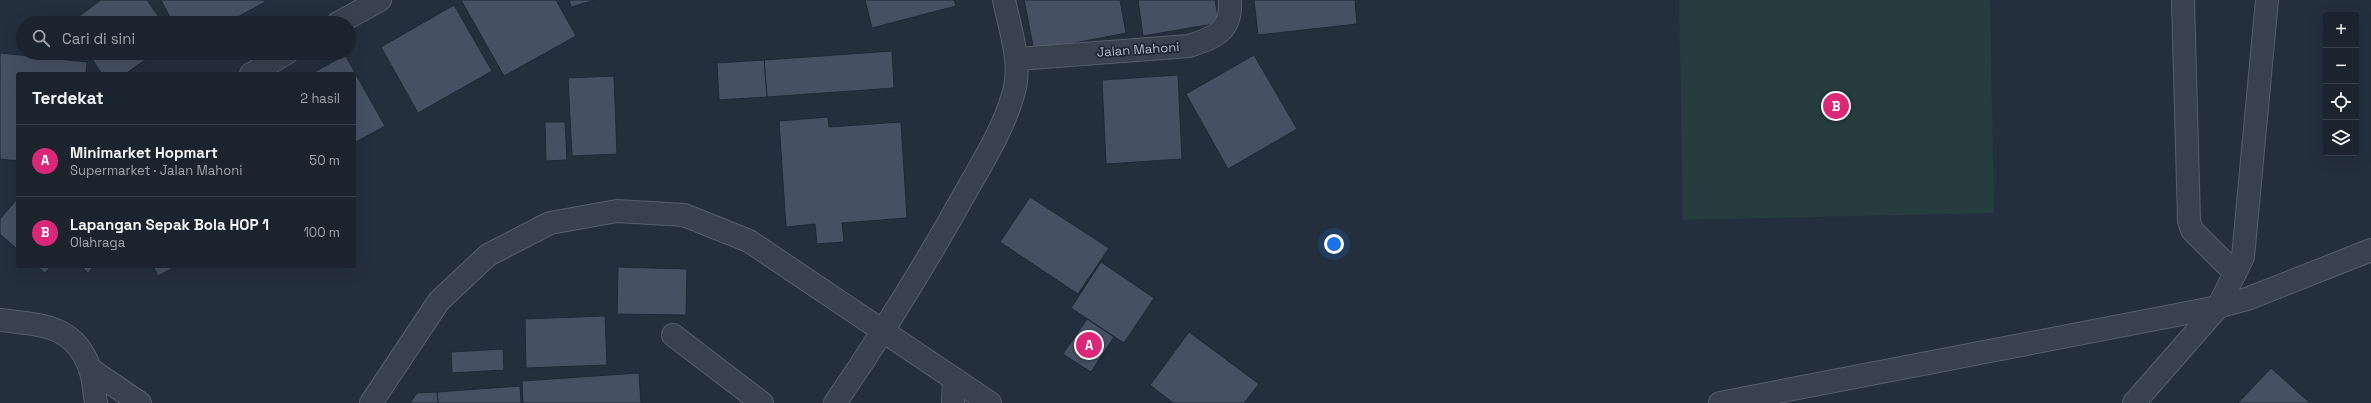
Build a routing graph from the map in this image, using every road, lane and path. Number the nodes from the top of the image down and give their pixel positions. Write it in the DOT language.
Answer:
graph roads {
  1 [pos="380,0"];
  2 [pos="1004,0"];
  3 [pos="1230,0"];
  4 [pos="2183,0"];
  5 [pos="2267,0"];
  6 [pos="351,16"];
  7 [pos="1017,59"];
  8 [pos="275,60"];
  9 [pos="255,72"];
  10 [pos="2371,250"];
  11 [pos="2235,273"];
  12 [pos="2218,307"];
  13 [pos="0,320"];
  14 [pos="884,332"];
  15 [pos="673,335"];
  16 [pos="90,370"];
  17 [pos="954,379"];
  18 [pos="96,403"];
  19 [pos="140,403"];
  20 [pos="371,403"];
  21 [pos="762,403"];
  22 [pos="835,403"];
  23 [pos="953,403"];
  24 [pos="990,403"];
  25 [pos="1720,403"];
  26 [pos="2134,403"];
  1 -- 6 [label="street"];
  2 -- 7 [label="street"];
  3 -- 7 [label="street, Jalan Mahoni"];
  4 -- 11 [label="street"];
  5 -- 11 [label="street"];
  7 -- 14 [label="street"];
  8 -- 9 [label="street"];
  10 -- 12 [label="street"];
  11 -- 12 [label="street"];
  12 -- 25 [label="street"];
  12 -- 26 [label="street"];
  13 -- 16 [label="street"];
  14 -- 17 [label="street"];
  14 -- 20 [label="street"];
  14 -- 22 [label="street"];
  15 -- 21 [label="street"];
  16 -- 18 [label="street"];
  16 -- 19 [label="street"];
  17 -- 23 [label="street"];
  17 -- 24 [label="street"];
}
